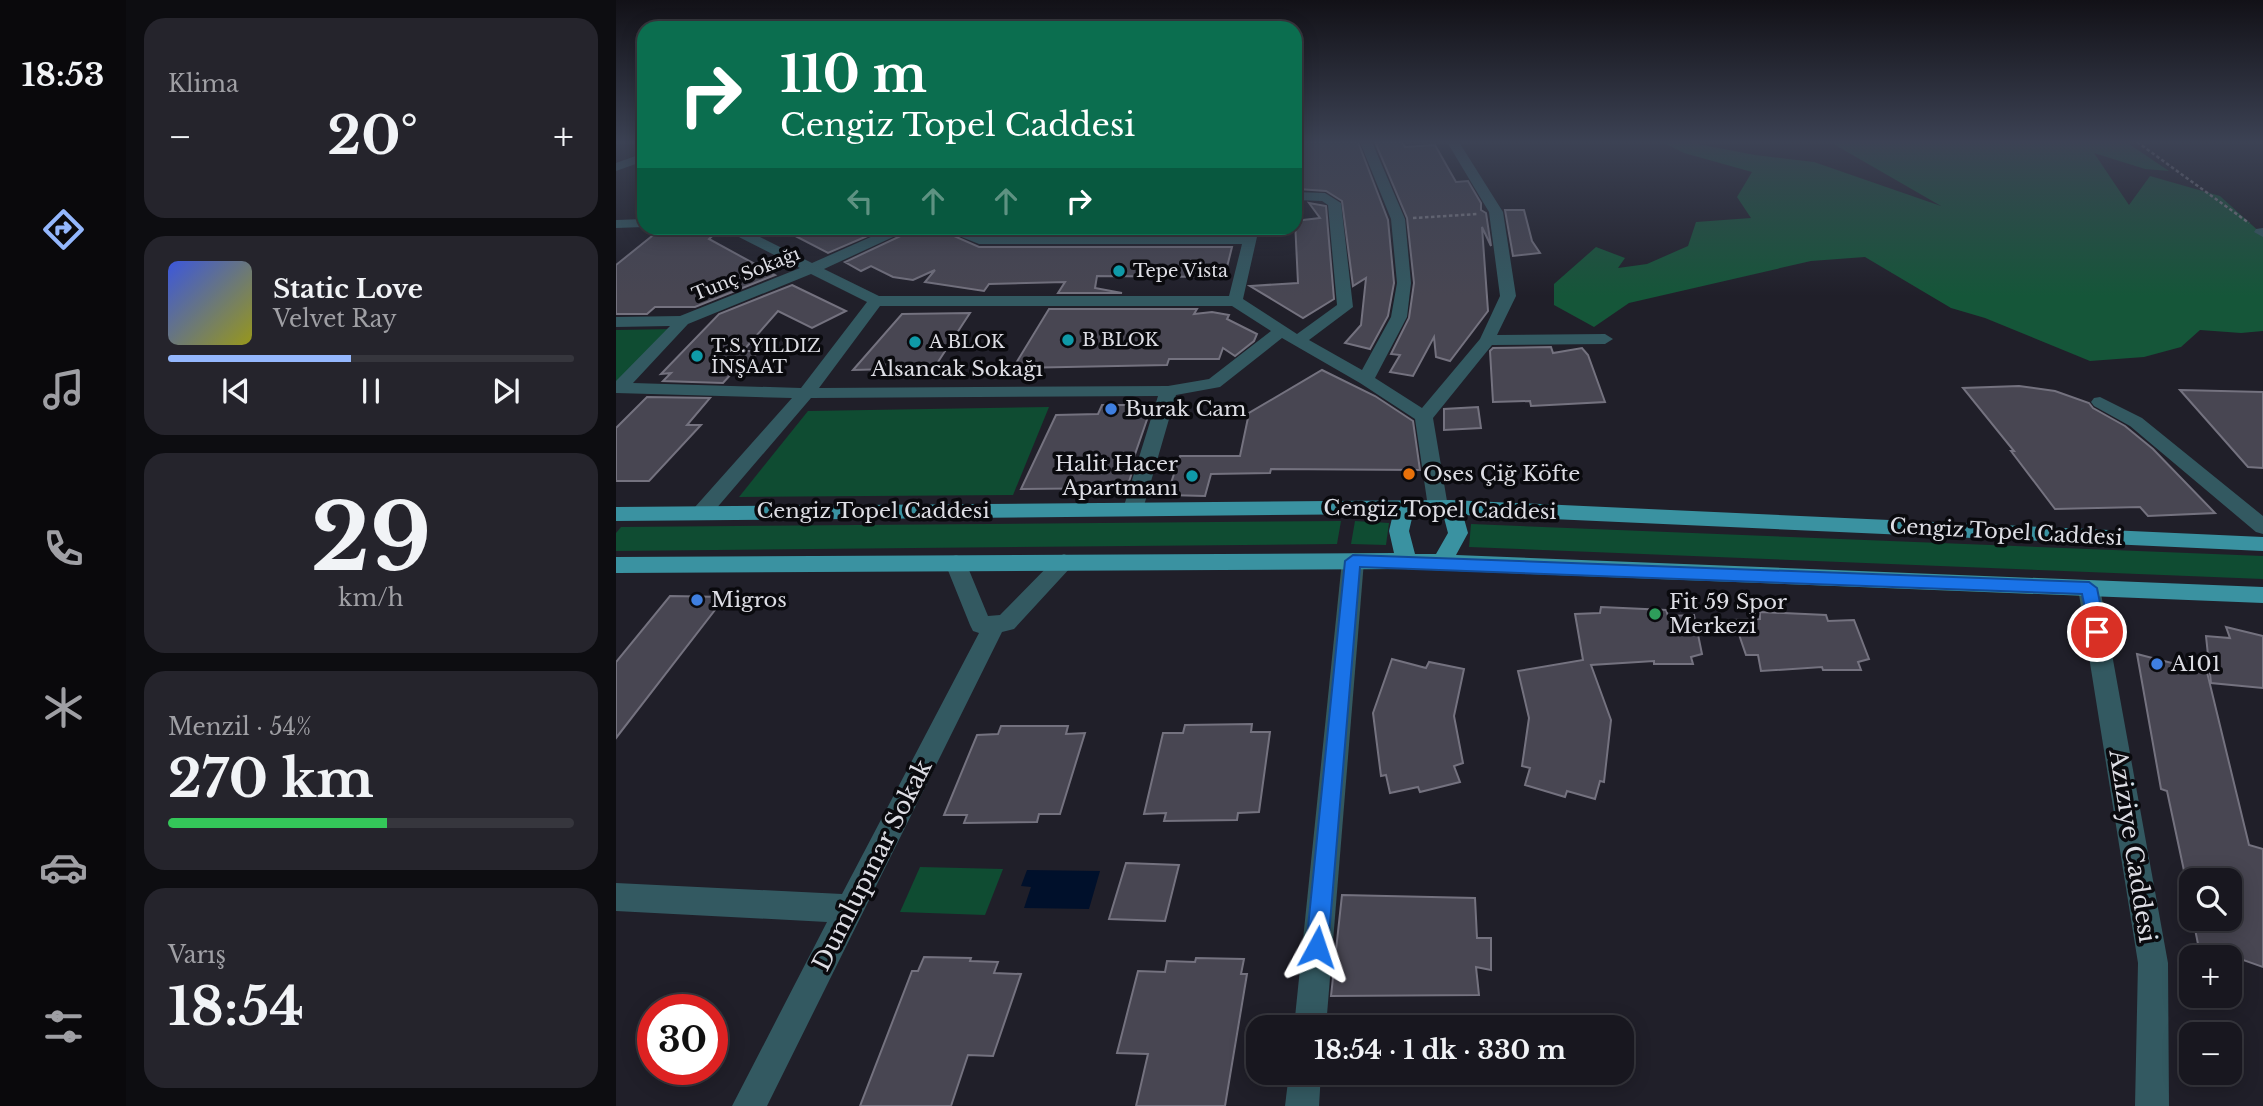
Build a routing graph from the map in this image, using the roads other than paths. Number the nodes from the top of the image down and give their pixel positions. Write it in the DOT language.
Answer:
graph roads {
  1 [pos="1387,194"];
  2 [pos="1485,194"];
  3 [pos="1302,196"];
  4 [pos="616,223"];
  5 [pos="637,223"];
  6 [pos="745,235"];
  7 [pos="886,235"];
  8 [pos="965,235"];
  9 [pos="1206,235"];
  10 [pos="1251,235"];
  11 [pos="811,269"];
  12 [pos="876,301"];
  13 [pos="1235,301"];
  14 [pos="682,321"];
  15 [pos="616,322"];
  16 [pos="1281,331"];
  17 [pos="1605,339"];
  18 [pos="1299,340"];
  19 [pos="1487,340"];
  20 [pos="1366,379"];
  21 [pos="617,388"];
  22 [pos="1168,391"];
  23 [pos="806,393"];
  24 [pos="2100,402"];
  25 [pos="1424,417"];
  26 [pos="1405,507"];
  27 [pos="1445,507"];
  28 [pos="1133,509"];
  29 [pos="702,512"];
  30 [pos="616,514"];
  31 [pos="2263,527"];
  32 [pos="2263,544"];
  33 [pos="1353,561"];
  34 [pos="1406,561"];
  35 [pos="1064,562"];
  36 [pos="1441,562"];
  37 [pos="956,563"];
  38 [pos="616,565"];
  39 [pos="2089,588"];
  40 [pos="2263,595"];
  41 [pos="995,624"];
  42 [pos="616,897"];
  43 [pos="849,909"];
  44 [pos="1311,1015"];
  45 [pos="1304,1085"];
  46 [pos="749,1106"];
  47 [pos="1302,1106"];
  48 [pos="2152,1106"];
  1 -- 20 [label="street"];
  2 -- 19 [label="street"];
  3 -- 18 [label="street"];
  4 -- 5 [label="street"];
  6 -- 11 [label="street"];
  7 -- 11 [label="street, Tunç Sokağı"];
  8 -- 9 [label="street"];
  10 -- 13 [label="street"];
  11 -- 12 [label="street"];
  11 -- 14 [label="street, Tunç Sokağı"];
  12 -- 13 [label="street"];
  12 -- 23 [label="street"];
  13 -- 16 [label="street"];
  14 -- 15 [label="street"];
  14 -- 21 [label="street"];
  16 -- 18 [label="street"];
  16 -- 22 [label="street, Alsancak Sokağı"];
  17 -- 19 [label="street"];
  18 -- 20 [label="street"];
  19 -- 25 [label="street"];
  20 -- 25 [label="street"];
  21 -- 23 [label="street, Alsancak Sokağı"];
  22 -- 23 [label="street, Alsancak Sokağı"];
  22 -- 28 [label="street"];
  23 -- 29 [label="street"];
  24 -- 31 [label="street"];
  25 -- 27 [label="street"];
  26 -- 27 [label="main road, Cengiz Topel Caddesi"];
  26 -- 28 [label="main road, Cengiz Topel Caddesi"];
  26 -- 34 [label="main road"];
  27 -- 32 [label="main road, Cengiz Topel Caddesi"];
  27 -- 36 [label="main road"];
  28 -- 29 [label="main road, Cengiz Topel Caddesi"];
  29 -- 30 [label="main road, Cengiz Topel Caddesi"];
  33 -- 34 [label="main road"];
  33 -- 35 [label="main road"];
  33 -- 44 [label="street"];
  34 -- 36 [label="main road"];
  35 -- 37 [label="main road"];
  35 -- 41 [label="street"];
  36 -- 39 [label="main road"];
  37 -- 38 [label="main road"];
  37 -- 41 [label="street"];
  39 -- 40 [label="main road"];
  39 -- 48 [label="street, Aziziye Caddesi"];
  41 -- 43 [label="street, Dumlupınar Sokak"];
  42 -- 43 [label="street"];
  43 -- 46 [label="street, Dumlupınar Sokak"];
  45 -- 47 [label="street"];
}
